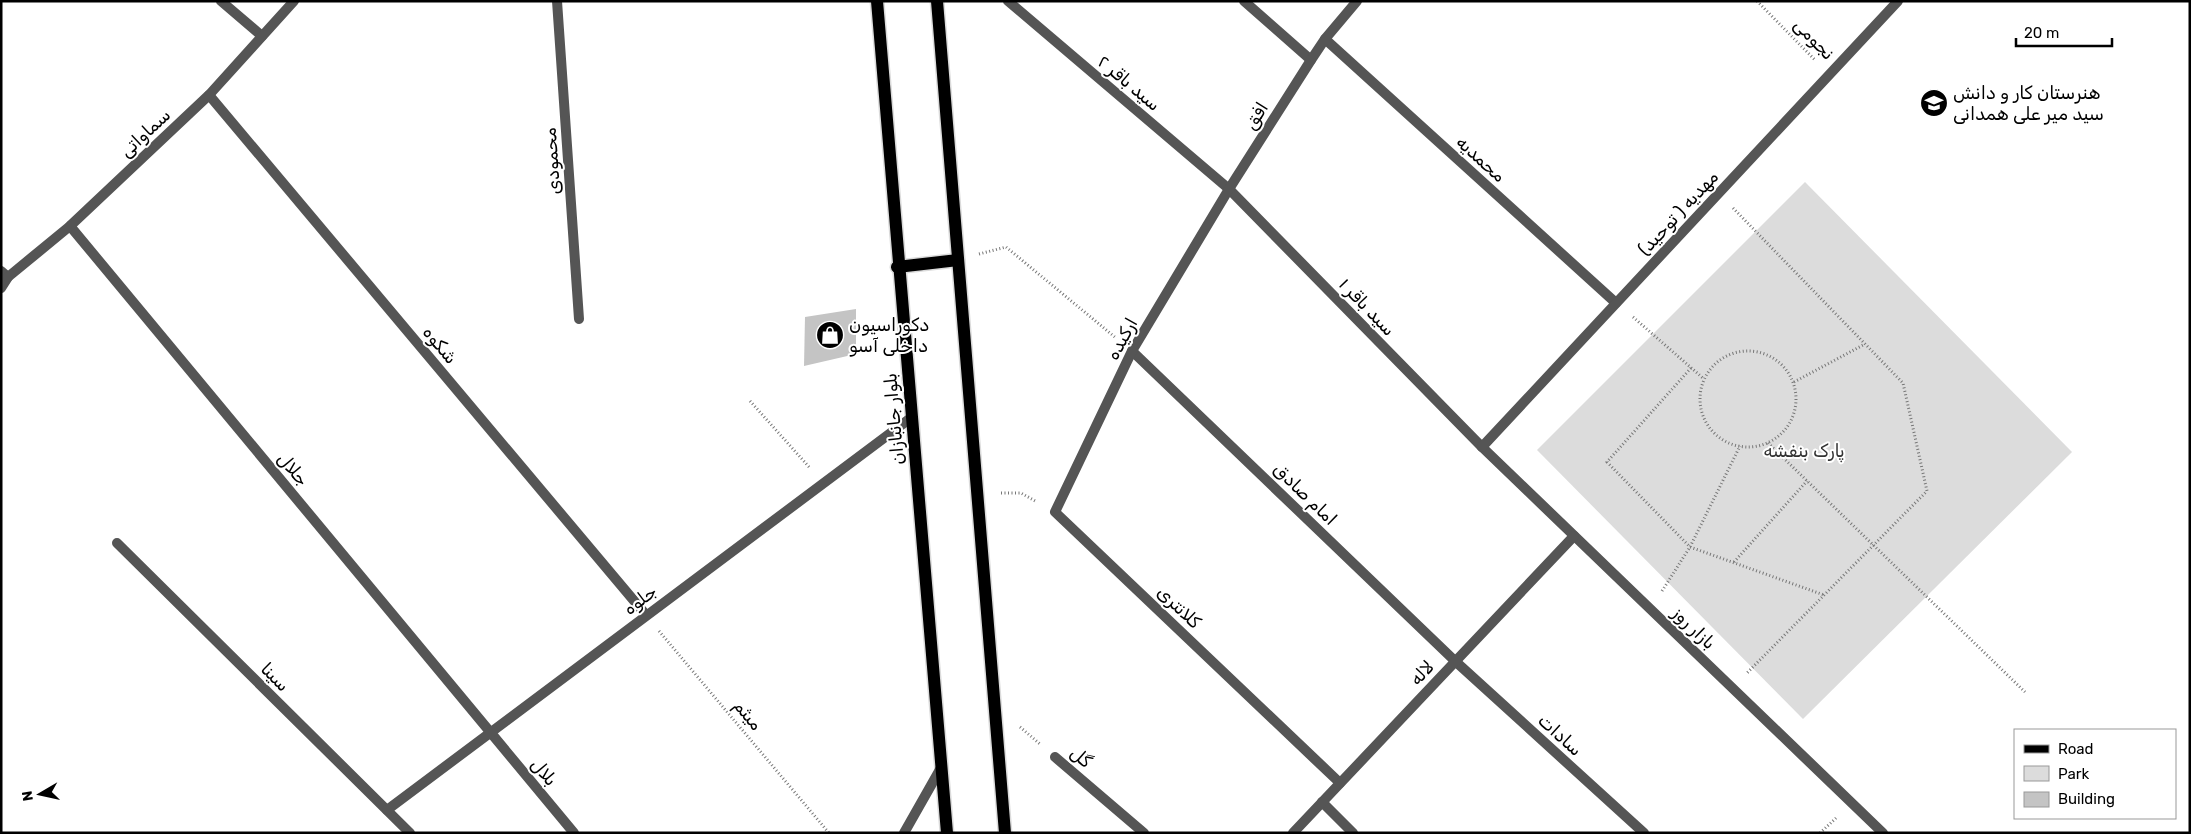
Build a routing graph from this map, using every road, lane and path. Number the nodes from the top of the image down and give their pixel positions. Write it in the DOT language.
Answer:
graph roads {
  1 [pos="220,1"];
  2 [pos="294,1"];
  3 [pos="558,1"];
  4 [pos="877,1"];
  5 [pos="937,1"];
  6 [pos="1008,1"];
  7 [pos="1244,1"];
  8 [pos="1357,1"];
  9 [pos="1758,1"];
  10 [pos="1898,1"];
  11 [pos="262,36"];
  12 [pos="1325,39"];
  13 [pos="1311,60"];
  14 [pos="1829,75"];
  15 [pos="209,95"];
  16 [pos="1229,189"];
  17 [pos="1718,194"];
  18 [pos="70,226"];
  19 [pos="958,260"];
  20 [pos="897,267"];
  21 [pos="5,274"];
  22 [pos="1,288"];
  23 [pos="1616,303"];
  24 [pos="579,319"];
  25 [pos="1865,344"];
  26 [pos="1132,351"];
  27 [pos="1691,368"];
  28 [pos="1704,379"];
  29 [pos="1794,382"];
  30 [pos="750,401"];
  31 [pos="912,417"];
  32 [pos="1768,443"];
  33 [pos="1740,446"];
  34 [pos="1482,447"];
  35 [pos="1807,482"];
  36 [pos="823,483"];
  37 [pos="977,493"];
  38 [pos="1055,512"];
  39 [pos="1574,536"];
  40 [pos="117,544"];
  41 [pos="1690,546"];
  42 [pos="1874,546"];
  43 [pos="1734,562"];
  44 [pos="1824,595"];
  45 [pos="1650,609"];
  46 [pos="646,615"];
  47 [pos="1455,661"];
  48 [pos="1732,688"];
  49 [pos="2025,692"];
  50 [pos="995,707"];
  51 [pos="490,732"];
  52 [pos="1056,757"];
  53 [pos="942,766"];
  54 [pos="1340,783"];
  55 [pos="1322,802"];
  56 [pos="387,810"];
  57 [pos="410,833"];
  58 [pos="574,833"];
  59 [pos="829,833"];
  60 [pos="904,833"];
  61 [pos="947,833"];
  62 [pos="1005,833"];
  63 [pos="1144,833"];
  64 [pos="1293,833"];
  65 [pos="1353,833"];
  66 [pos="1644,833"];
  67 [pos="1883,833"];
  1 -- 11 [label="street"];
  2 -- 11 [label="street, سماواتی"];
  3 -- 24 [label="street, محمودی"];
  4 -- 20 [label="main road, بلوار جانبازان"];
  5 -- 19 [label="main road"];
  6 -- 16 [label="street, سید باقر ۲"];
  7 -- 13 [label="street"];
  8 -- 12 [label="street, افق"];
  9 -- 14 [label="path, نجومی"];
  10 -- 14 [label="street, مهدیه ( توحید)"];
  11 -- 15 [label="street, سماواتی"];
  12 -- 13 [label="street, افق"];
  12 -- 23 [label="street, محمدیه"];
  13 -- 16 [label="street, افق"];
  14 -- 17 [label="street, مهدیه ( توحید)"];
  15 -- 18 [label="street, سماواتی"];
  15 -- 46 [label="street, شکوه"];
  16 -- 26 [label="street, ارکیده"];
  16 -- 34 [label="street, سید باقر ۱"];
  17 -- 23 [label="street, مهدیه ( توحید)"];
  17 -- 25 [label="path"];
  18 -- 21 [label="street, سماواتی"];
  18 -- 51 [label="street, جلال"];
  19 -- 20 [label="main road"];
  19 -- 26 [label="path"];
  19 -- 37 [label="main road"];
  20 -- 31 [label="main road, بلوار جانبازان"];
  21 -- 22 [label="street, سماواتی"];
  23 -- 27 [label="path"];
  23 -- 34 [label="street, مهدیه ( توحید)"];
  25 -- 29 [label="path"];
  25 -- 42 [label="path"];
  26 -- 38 [label="street, ارکیده"];
  26 -- 47 [label="street, امام صادق"];
  27 -- 28 [label="path"];
  27 -- 41 [label="path"];
  28 -- 29 [label="path"];
  28 -- 33 [label="path"];
  29 -- 32 [label="path"];
  30 -- 36 [label="path"];
  31 -- 36 [label="street, جلوه"];
  31 -- 53 [label="main road, بلوار جانبازان"];
  32 -- 33 [label="path"];
  32 -- 35 [label="path"];
  33 -- 41 [label="path"];
  34 -- 39 [label="street, بازار روز"];
  35 -- 42 [label="path"];
  35 -- 43 [label="path"];
  36 -- 46 [label="street, جلوه"];
  37 -- 38 [label="path"];
  37 -- 50 [label="main road"];
  38 -- 54 [label="street, کلانتری"];
  39 -- 45 [label="street, بازار روز"];
  39 -- 47 [label="street, لاله"];
  40 -- 56 [label="street, سینا"];
  41 -- 43 [label="path"];
  41 -- 45 [label="path"];
  42 -- 44 [label="path"];
  42 -- 49 [label="path"];
  43 -- 44 [label="path"];
  44 -- 48 [label="path"];
  45 -- 48 [label="street, بازار روز"];
  46 -- 51 [label="street, جلوه"];
  46 -- 59 [label="path, میثم"];
  47 -- 54 [label="street, لاله"];
  47 -- 66 [label="street, سادات"];
  48 -- 67 [label="street, بازار روز"];
  50 -- 52 [label="path, گل"];
  50 -- 62 [label="main road"];
  51 -- 56 [label="street, جلوه"];
  51 -- 58 [label="street, بلال"];
  52 -- 63 [label="street, گل"];
  53 -- 60 [label="street"];
  53 -- 61 [label="main road, بلوار جانبازان"];
  54 -- 55 [label="street, لاله"];
  55 -- 64 [label="street, لاله"];
  55 -- 65 [label="street"];
  56 -- 57 [label="street, سینا"];
}
